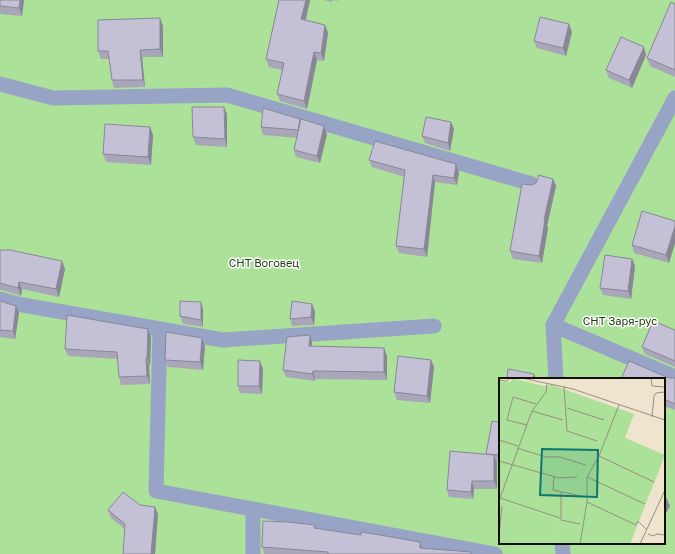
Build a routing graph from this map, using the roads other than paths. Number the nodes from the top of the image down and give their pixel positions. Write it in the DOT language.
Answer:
graph roads {
  1 [pos="0,84"];
  2 [pos="675,98"];
  3 [pos="532,184"];
  4 [pos="0,300"];
  5 [pos="553,325"];
  6 [pos="434,326"];
  7 [pos="160,329"];
  8 [pos="675,377"];
  9 [pos="556,378"];
  10 [pos="253,509"];
  11 [pos="562,544"];
  12 [pos="253,554"];
  13 [pos="495,554"];
  14 [pos="563,554"];
  1 -- 3 [label="lane"];
  2 -- 5 [label="lane"];
  4 -- 7 [label="lane"];
  5 -- 8 [label="lane"];
  5 -- 9 [label="lane"];
  6 -- 7 [label="lane"];
  7 -- 10 [label="lane"];
  10 -- 12 [label="lane"];
  10 -- 13 [label="lane"];
  11 -- 14 [label="lane"];
}
